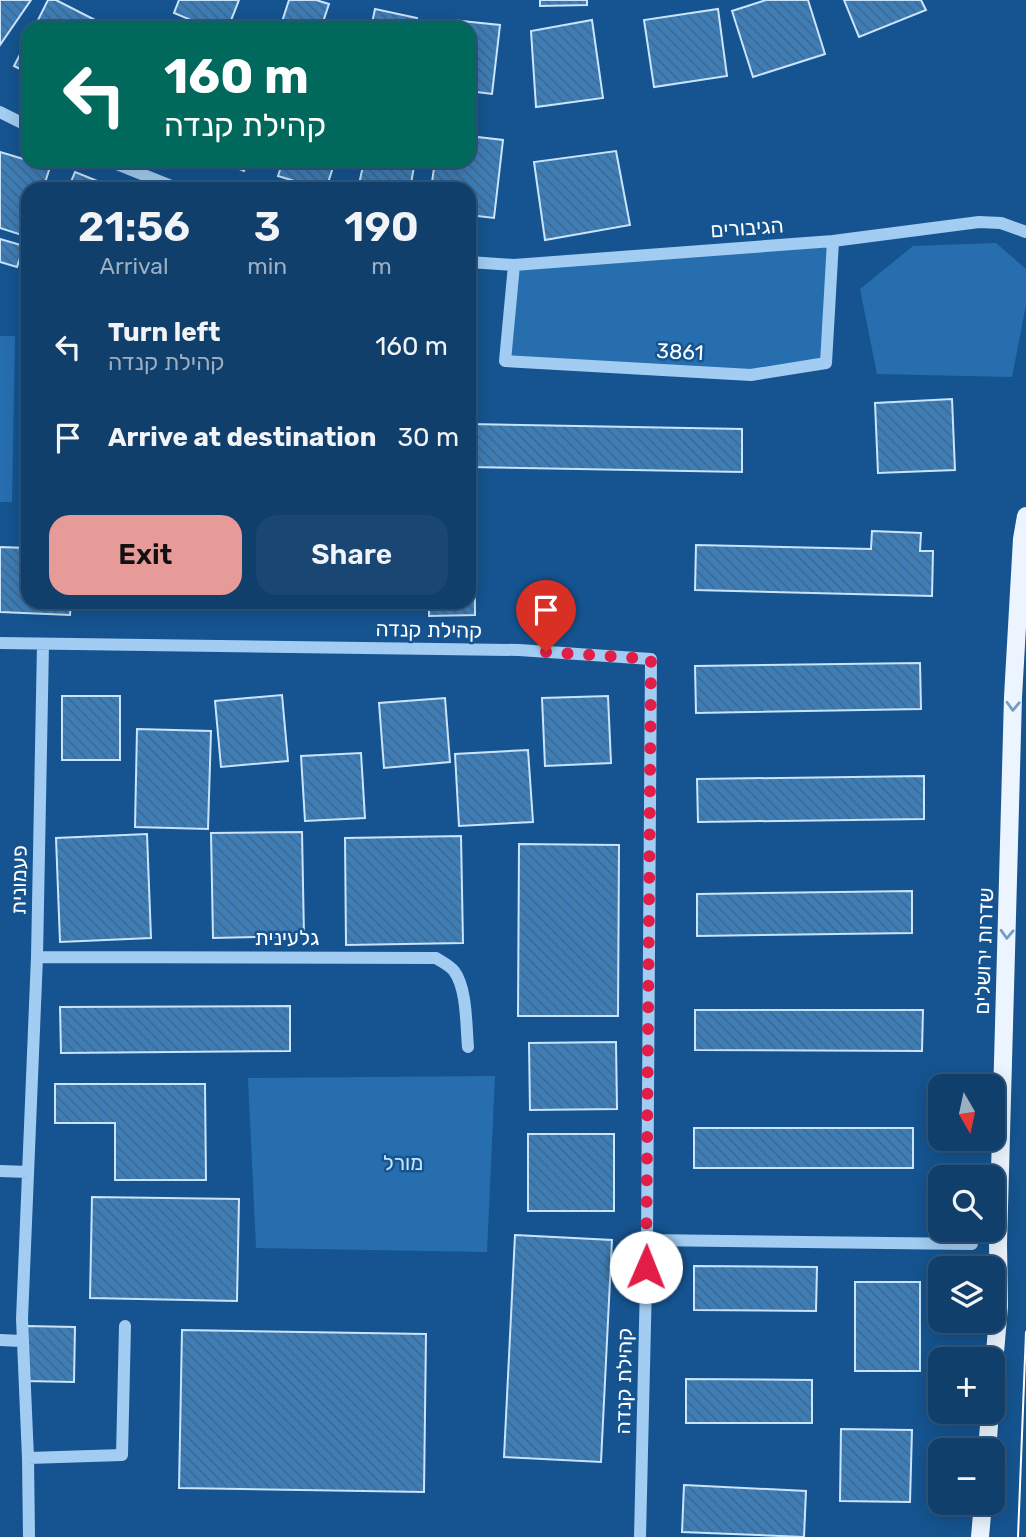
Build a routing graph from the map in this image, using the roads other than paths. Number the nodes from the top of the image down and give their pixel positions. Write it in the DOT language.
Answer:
graph roads {
  1 [pos="0,112"];
  2 [pos="21,122"];
  3 [pos="126,168"];
  4 [pos="162,182"];
  5 [pos="1026,232"];
  6 [pos="832,241"];
  7 [pos="476,262"];
  8 [pos="514,265"];
  9 [pos="1026,516"];
  10 [pos="0,643"];
  11 [pos="43,644"];
  12 [pos="37,957"];
  13 [pos="468,1047"];
  14 [pos="0,1171"];
  15 [pos="28,1172"];
  16 [pos="647,1240"];
  17 [pos="972,1244"];
  18 [pos="125,1326"];
  19 [pos="0,1340"];
  20 [pos="21,1341"];
  21 [pos="995,1347"];
  22 [pos="28,1458"];
  23 [pos="982,1515"];
  24 [pos="29,1537"];
  25 [pos="640,1537"];
  26 [pos="980,1537"];
  1 -- 2 [label="street"];
  3 -- 4 [label="street"];
  5 -- 6 [label="street, הגיבורים"];
  6 -- 8 [label="street, הגיבורים"];
  6 -- 8 [label="street, 3861"];
  7 -- 8 [label="street, הגיבורים"];
  9 -- 21 [label="main road, שדרות ירושלים, one-way"];
  10 -- 11 [label="street, קהילת קנדה"];
  11 -- 12 [label="street, פעמונית"];
  11 -- 16 [label="street, קהילת קנדה"];
  12 -- 13 [label="street, גלעינית"];
  12 -- 15 [label="street, פעמונית"];
  14 -- 15 [label="street"];
  15 -- 20 [label="street, פעמונית"];
  16 -- 17 [label="street"];
  16 -- 25 [label="street, קהילת קנדה"];
  18 -- 22 [label="street"];
  19 -- 20 [label="street"];
  20 -- 22 [label="street, פעמונית"];
  22 -- 24 [label="street, פעמונית"];
  23 -- 26 [label="main road"];
}
